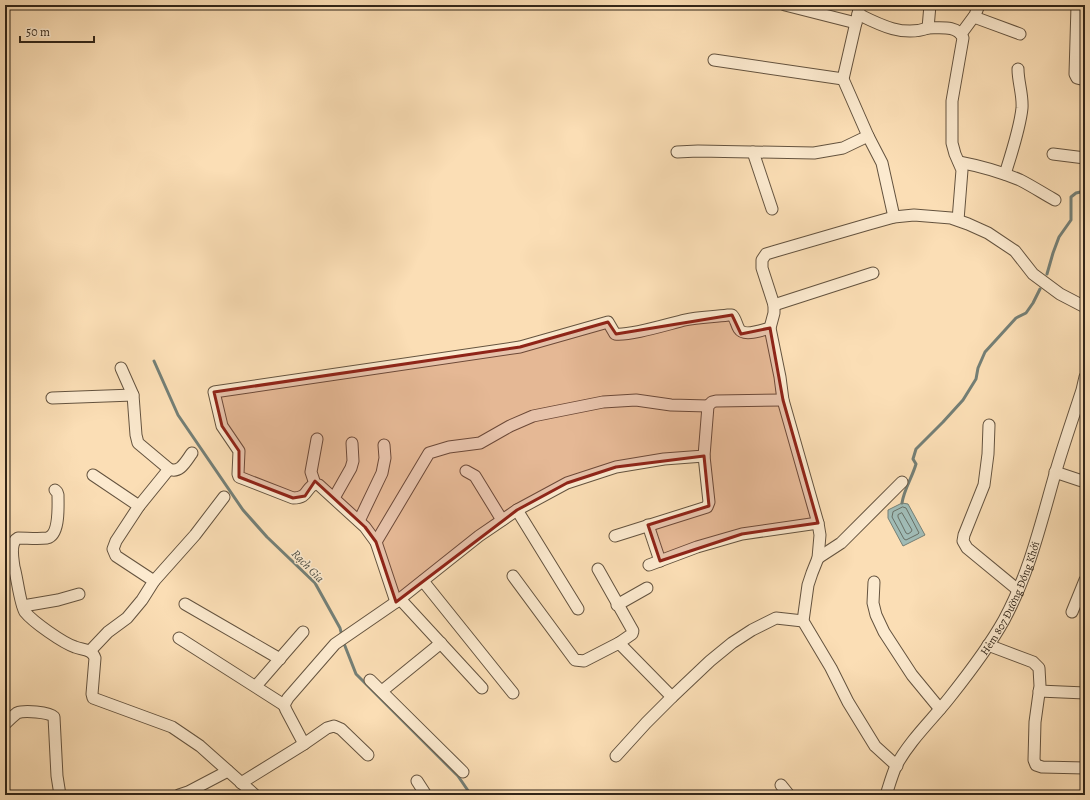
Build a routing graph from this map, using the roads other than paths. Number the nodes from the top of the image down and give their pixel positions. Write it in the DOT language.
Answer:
graph roads {
  1 [pos="785,5"];
  2 [pos="930,5"];
  3 [pos="979,5"];
  4 [pos="1077,6"];
  5 [pos="858,14"];
  6 [pos="974,17"];
  7 [pos="928,28"];
  8 [pos="961,34"];
  9 [pos="1020,34"];
  10 [pos="714,60"];
  11 [pos="1018,69"];
  12 [pos="843,79"];
  13 [pos="1085,80"];
  14 [pos="868,136"];
  15 [pos="677,152"];
  16 [pos="753,152"];
  17 [pos="1053,154"];
  18 [pos="1085,158"];
  19 [pos="959,162"];
  20 [pos="1005,174"];
  21 [pos="1055,200"];
  22 [pos="772,209"];
  23 [pos="894,217"];
  24 [pos="958,220"];
  25 [pos="872,273"];
  26 [pos="774,305"];
  27 [pos="1085,307"];
  28 [pos="770,328"];
  29 [pos="121,368"];
  30 [pos="1085,377"];
  31 [pos="133,395"];
  32 [pos="52,398"];
  33 [pos="783,400"];
  34 [pos="708,406"];
  35 [pos="989,425"];
  36 [pos="317,439"];
  37 [pos="352,443"];
  38 [pos="384,445"];
  39 [pos="192,454"];
  40 [pos="704,456"];
  41 [pos="169,469"];
  42 [pos="466,471"];
  43 [pos="1056,472"];
  44 [pos="93,475"];
  45 [pos="902,482"];
  46 [pos="1085,482"];
  47 [pos="315,484"];
  48 [pos="55,490"];
  49 [pos="224,497"];
  50 [pos="334,498"];
  51 [pos="139,506"];
  52 [pos="517,510"];
  53 [pos="502,520"];
  54 [pos="359,521"];
  55 [pos="818,522"];
  56 [pos="648,525"];
  57 [pos="615,536"];
  58 [pos="376,542"];
  59 [pos="818,558"];
  60 [pos="660,561"];
  61 [pos="649,565"];
  62 [pos="598,569"];
  63 [pos="513,576"];
  64 [pos="423,580"];
  65 [pos="1085,580"];
  66 [pos="154,581"];
  67 [pos="874,582"];
  68 [pos="647,588"];
  69 [pos="1018,590"];
  70 [pos="79,594"];
  71 [pos="398,601"];
  72 [pos="186,604"];
  73 [pos="617,605"];
  74 [pos="23,606"];
  75 [pos="578,609"];
  76 [pos="1072,612"];
  77 [pos="803,621"];
  78 [pos="303,632"];
  79 [pos="179,638"];
  80 [pos="619,643"];
  81 [pos="441,644"];
  82 [pos="988,645"];
  83 [pos="90,651"];
  84 [pos="280,659"];
  85 [pos="370,680"];
  86 [pos="256,686"];
  87 [pos="482,688"];
  88 [pos="382,691"];
  89 [pos="1039,691"];
  90 [pos="513,693"];
  91 [pos="1085,693"];
  92 [pos="672,697"];
  93 [pos="284,705"];
  94 [pos="940,709"];
  95 [pos="5,724"];
  96 [pos="304,744"];
  97 [pos="368,755"];
  98 [pos="616,756"];
  99 [pos="896,766"];
  100 [pos="1085,768"];
  101 [pos="228,771"];
  102 [pos="463,772"];
  103 [pos="417,781"];
  104 [pos="241,783"];
  105 [pos="781,785"];
  106 [pos="252,794"];
  107 [pos="60,795"];
  108 [pos="179,795"];
  109 [pos="426,795"];
  110 [pos="789,795"];
  111 [pos="886,795"];
  1 -- 5 [label="street"];
  2 -- 7 [label="street"];
  3 -- 6 [label="street"];
  4 -- 13 [label="street"];
  5 -- 7 [label="street"];
  5 -- 12 [label="street"];
  6 -- 8 [label="street"];
  6 -- 9 [label="street"];
  7 -- 8 [label="street"];
  8 -- 19 [label="street"];
  10 -- 12 [label="street"];
  11 -- 20 [label="street"];
  12 -- 14 [label="street"];
  14 -- 16 [label="street"];
  14 -- 23 [label="street"];
  15 -- 16 [label="street"];
  16 -- 22 [label="street"];
  17 -- 18 [label="street"];
  19 -- 20 [label="street"];
  19 -- 24 [label="street"];
  20 -- 21 [label="street"];
  23 -- 24 [label="street"];
  23 -- 26 [label="street"];
  24 -- 27 [label="street"];
  25 -- 26 [label="street"];
  26 -- 28 [label="street"];
  28 -- 33 [label="street"];
  28 -- 47 [label="street"];
  29 -- 31 [label="street"];
  30 -- 43 [label="street, Hẻm 807 Đường Đồng Khởi"];
  31 -- 32 [label="street"];
  31 -- 41 [label="street"];
  33 -- 34 [label="street"];
  33 -- 55 [label="street"];
  34 -- 40 [label="street"];
  34 -- 58 [label="street"];
  35 -- 69 [label="street"];
  36 -- 47 [label="street"];
  37 -- 50 [label="street"];
  38 -- 54 [label="street"];
  39 -- 41 [label="street"];
  40 -- 52 [label="street"];
  40 -- 56 [label="street"];
  41 -- 51 [label="street"];
  42 -- 53 [label="street"];
  43 -- 46 [label="street"];
  43 -- 69 [label="street, Hẻm 807 Đường Đồng Khởi"];
  44 -- 51 [label="street"];
  45 -- 59 [label="street"];
  47 -- 50 [label="street"];
  48 -- 74 [label="street"];
  49 -- 66 [label="street"];
  50 -- 54 [label="street"];
  51 -- 66 [label="street"];
  52 -- 53 [label="street"];
  52 -- 75 [label="street"];
  53 -- 64 [label="street"];
  54 -- 58 [label="street"];
  55 -- 59 [label="street"];
  55 -- 60 [label="street"];
  56 -- 57 [label="street"];
  56 -- 60 [label="street"];
  58 -- 71 [label="street"];
  59 -- 77 [label="street"];
  60 -- 61 [label="street"];
  62 -- 73 [label="street"];
  63 -- 80 [label="street"];
  64 -- 71 [label="street"];
  64 -- 90 [label="street"];
  65 -- 76 [label="street"];
  66 -- 83 [label="street"];
  67 -- 94 [label="street"];
  68 -- 73 [label="street"];
  69 -- 82 [label="street, Hẻm 807 Đường Đồng Khởi"];
  70 -- 74 [label="street"];
  71 -- 81 [label="street"];
  71 -- 93 [label="street"];
  72 -- 84 [label="street"];
  73 -- 80 [label="street"];
  74 -- 83 [label="street"];
  77 -- 92 [label="street"];
  77 -- 99 [label="street"];
  78 -- 84 [label="street"];
  79 -- 86 [label="street"];
  80 -- 92 [label="street"];
  81 -- 87 [label="street"];
  81 -- 88 [label="street"];
  82 -- 89 [label="street"];
  82 -- 94 [label="street, Hẻm 807 Đường Đồng Khởi"];
  83 -- 101 [label="street"];
  84 -- 86 [label="street"];
  85 -- 88 [label="street"];
  86 -- 93 [label="street"];
  88 -- 102 [label="street"];
  89 -- 91 [label="street"];
  89 -- 100 [label="street"];
  92 -- 98 [label="street"];
  93 -- 96 [label="street"];
  94 -- 99 [label="street, Hẻm 807 Đường Đồng Khởi"];
  95 -- 107 [label="street"];
  96 -- 97 [label="street"];
  96 -- 104 [label="street"];
  99 -- 111 [label="street, Hẻm 807 Đường Đồng Khởi"];
  101 -- 104 [label="street"];
  101 -- 108 [label="street"];
  103 -- 109 [label="street"];
  104 -- 106 [label="street"];
  105 -- 110 [label="street"];
}
